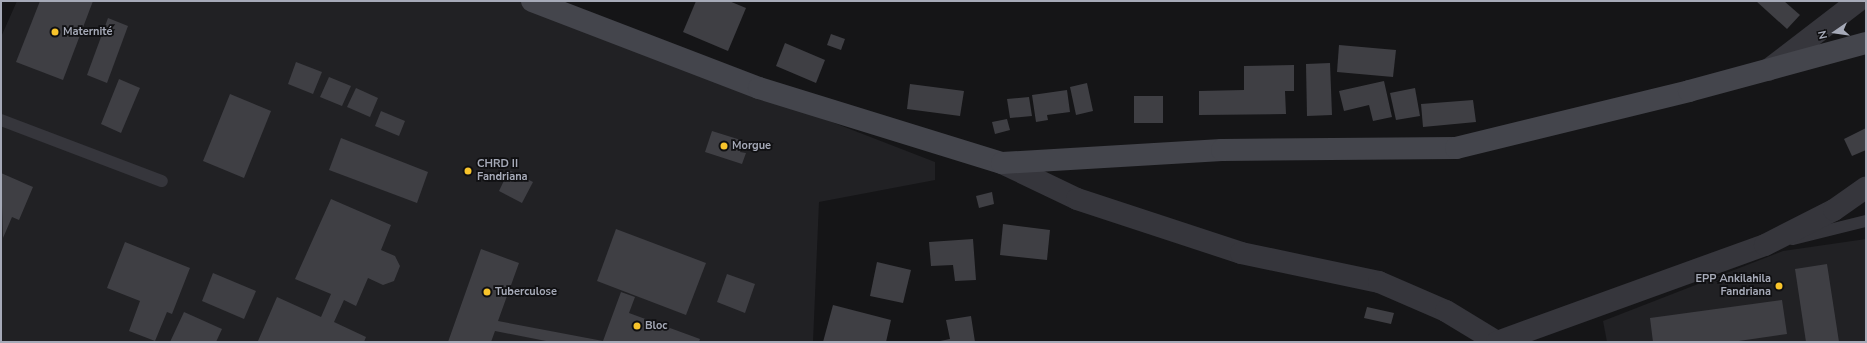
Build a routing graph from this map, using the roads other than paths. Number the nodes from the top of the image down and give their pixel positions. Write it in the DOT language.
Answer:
graph roads {
  1 [pos="532,1"];
  2 [pos="1858,1"];
  3 [pos="1866,43"];
  4 [pos="1768,70"];
  5 [pos="1,120"];
  6 [pos="1002,163"];
  7 [pos="162,181"];
  8 [pos="1866,188"];
  9 [pos="1866,221"];
  10 [pos="1765,245"];
  11 [pos="1497,342"];
  1 -- 6 [label="street"];
  2 -- 4 [label="street"];
  3 -- 4 [label="street"];
  4 -- 6 [label="street"];
  5 -- 7 [label="lane"];
  6 -- 11 [label="street"];
  8 -- 10 [label="street"];
  9 -- 10 [label="lane"];
  10 -- 11 [label="street"];
}
